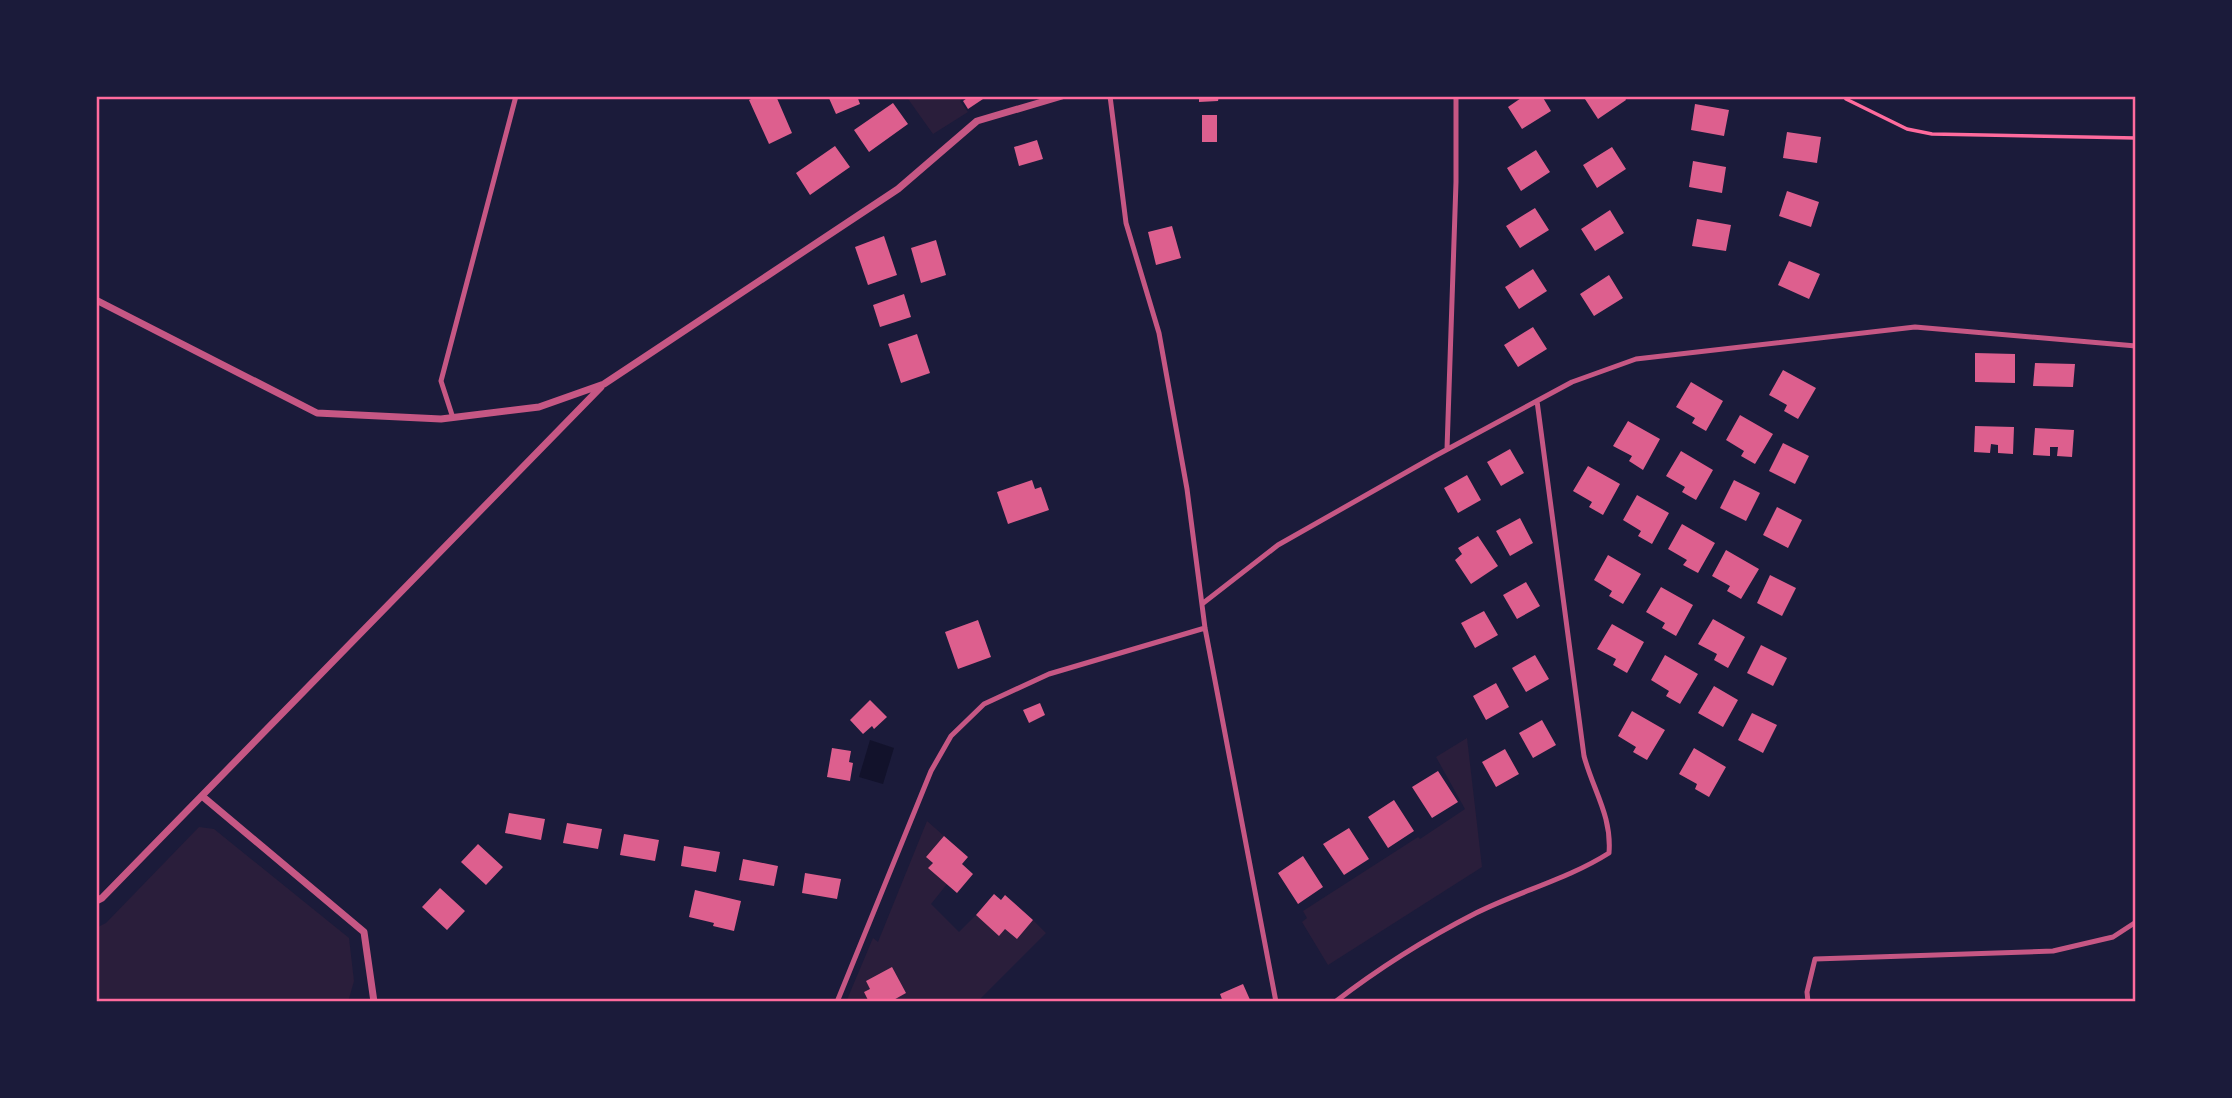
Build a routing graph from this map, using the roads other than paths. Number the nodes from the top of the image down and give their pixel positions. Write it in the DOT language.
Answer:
graph roads {
  1 [pos="516,96"];
  2 [pos="1062,96"];
  3 [pos="1110,96"];
  4 [pos="1456,96"];
  5 [pos="96,300"];
  6 [pos="2136,345"];
  7 [pos="604,384"];
  8 [pos="1537,401"];
  9 [pos="453,418"];
  10 [pos="1447,449"];
  11 [pos="1202,604"];
  12 [pos="1205,628"];
  13 [pos="202,796"];
  14 [pos="96,901"];
  15 [pos="2136,922"];
  16 [pos="374,1002"];
  17 [pos="838,1002"];
  18 [pos="1276,1002"];
  19 [pos="1335,1002"];
  20 [pos="1808,1002"];
  1 -- 9 [label="lane"];
  2 -- 7 [label="street"];
  3 -- 11 [label="lane"];
  4 -- 10 [label="lane"];
  5 -- 9 [label="street"];
  6 -- 8 [label="lane"];
  7 -- 9 [label="street"];
  7 -- 13 [label="street"];
  8 -- 10 [label="lane"];
  8 -- 19 [label="lane"];
  10 -- 11 [label="lane"];
  11 -- 12 [label="lane"];
  12 -- 17 [label="lane"];
  12 -- 18 [label="lane"];
  13 -- 14 [label="street"];
  13 -- 16 [label="street"];
  15 -- 20 [label="lane"];
}
